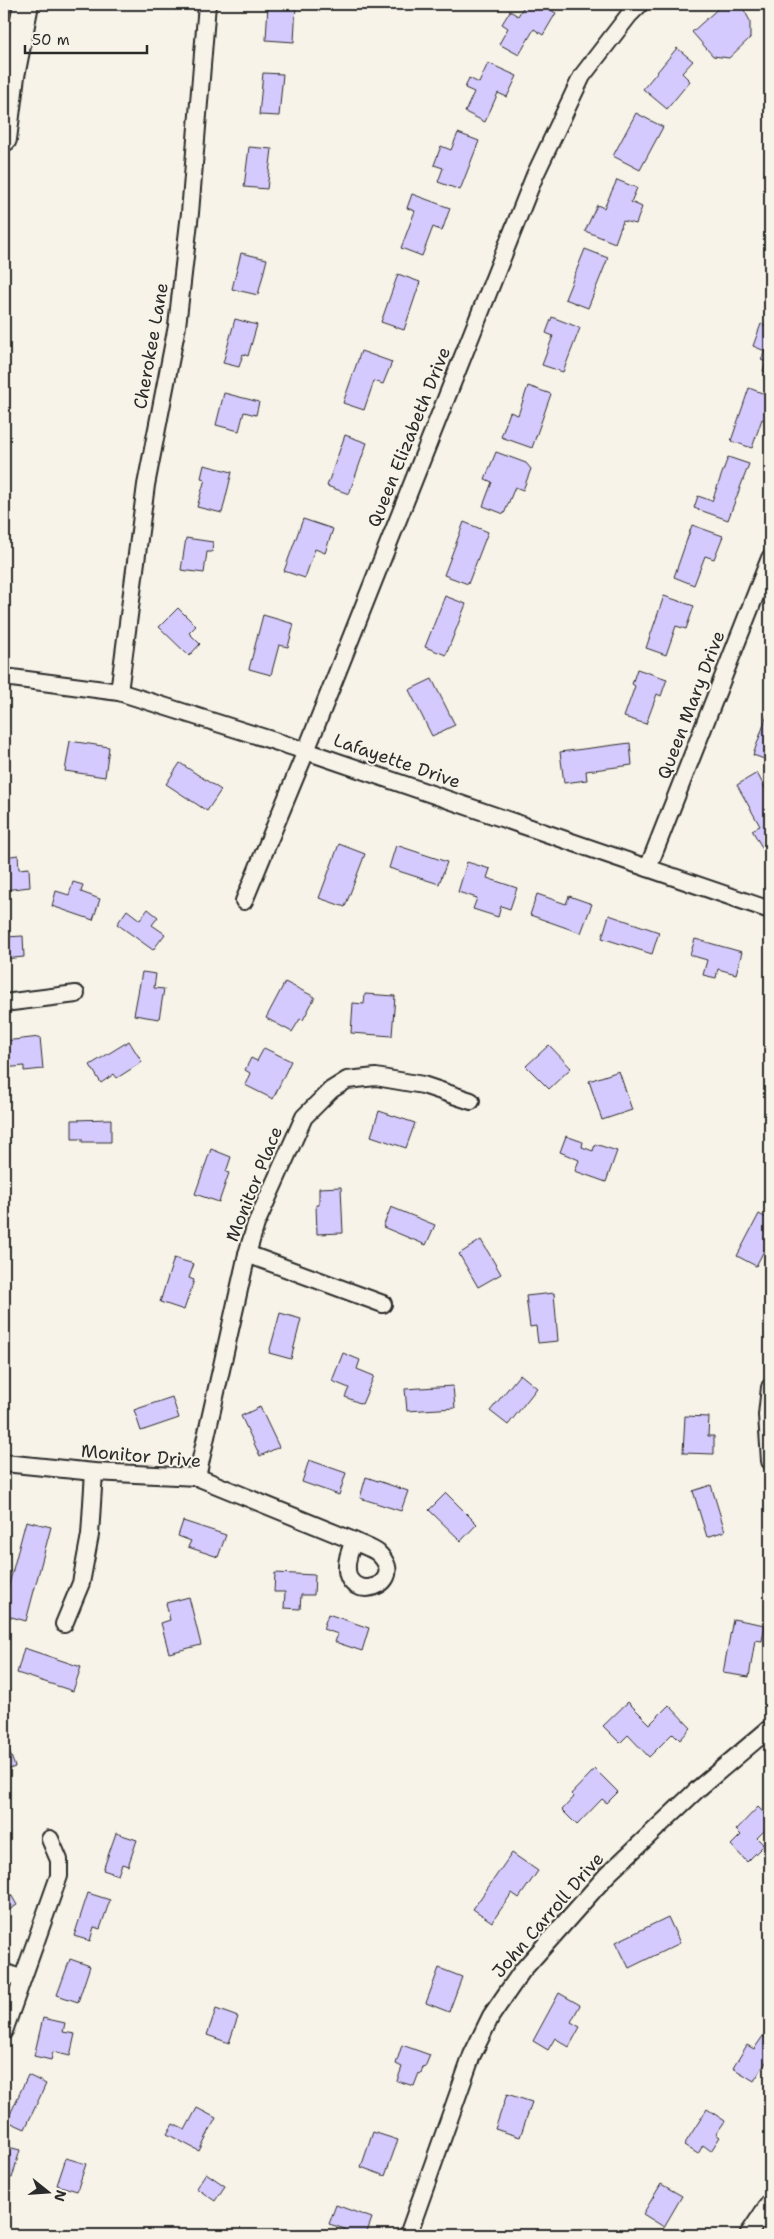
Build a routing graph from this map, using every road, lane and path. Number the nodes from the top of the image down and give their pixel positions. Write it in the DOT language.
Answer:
graph roads {
  1 [pos="26,4"];
  2 [pos="207,4"];
  3 [pos="640,4"];
  4 [pos="8,75"];
  5 [pos="4,140"];
  6 [pos="770,558"];
  7 [pos="4,677"];
  8 [pos="118,692"];
  9 [pos="306,751"];
  10 [pos="648,868"];
  11 [pos="244,901"];
  12 [pos="770,910"];
  13 [pos="76,994"];
  14 [pos="4,1003"];
  15 [pos="471,1101"];
  16 [pos="247,1254"];
  17 [pos="383,1304"];
  18 [pos="770,1386"];
  19 [pos="770,1461"];
  20 [pos="4,1463"];
  21 [pos="94,1472"];
  22 [pos="197,1477"];
  23 [pos="354,1541"];
  24 [pos="64,1624"];
  25 [pos="770,1728"];
  26 [pos="50,1839"];
  27 [pos="4,1972"];
  28 [pos="22,1979"];
  29 [pos="4,2031"];
  30 [pos="770,2202"];
  31 [pos="408,2235"];
  32 [pos="748,2235"];
  1 -- 4 [label="street"];
  2 -- 8 [label="street, Cherokee Lane"];
  3 -- 9 [label="street, Queen Elizabeth Drive"];
  4 -- 5 [label="street"];
  6 -- 10 [label="street, Queen Mary Drive"];
  7 -- 8 [label="street, Lafayette Drive"];
  8 -- 9 [label="street, Lafayette Drive"];
  9 -- 10 [label="street, Lafayette Drive"];
  9 -- 11 [label="street, Queen Elizabeth Drive"];
  10 -- 12 [label="street, Lafayette Drive"];
  13 -- 14 [label="street"];
  15 -- 16 [label="street, Monitor Place"];
  16 -- 17 [label="street"];
  16 -- 22 [label="street, Monitor Place"];
  18 -- 19 [label="street"];
  20 -- 21 [label="street, Monitor Drive"];
  21 -- 22 [label="street, Monitor Drive"];
  21 -- 24 [label="street"];
  22 -- 23 [label="street, Monitor Drive"];
  25 -- 31 [label="street, John Carroll Drive"];
  26 -- 28 [label="street"];
  27 -- 28 [label="street"];
  28 -- 29 [label="street"];
  30 -- 32 [label="street"];
}
